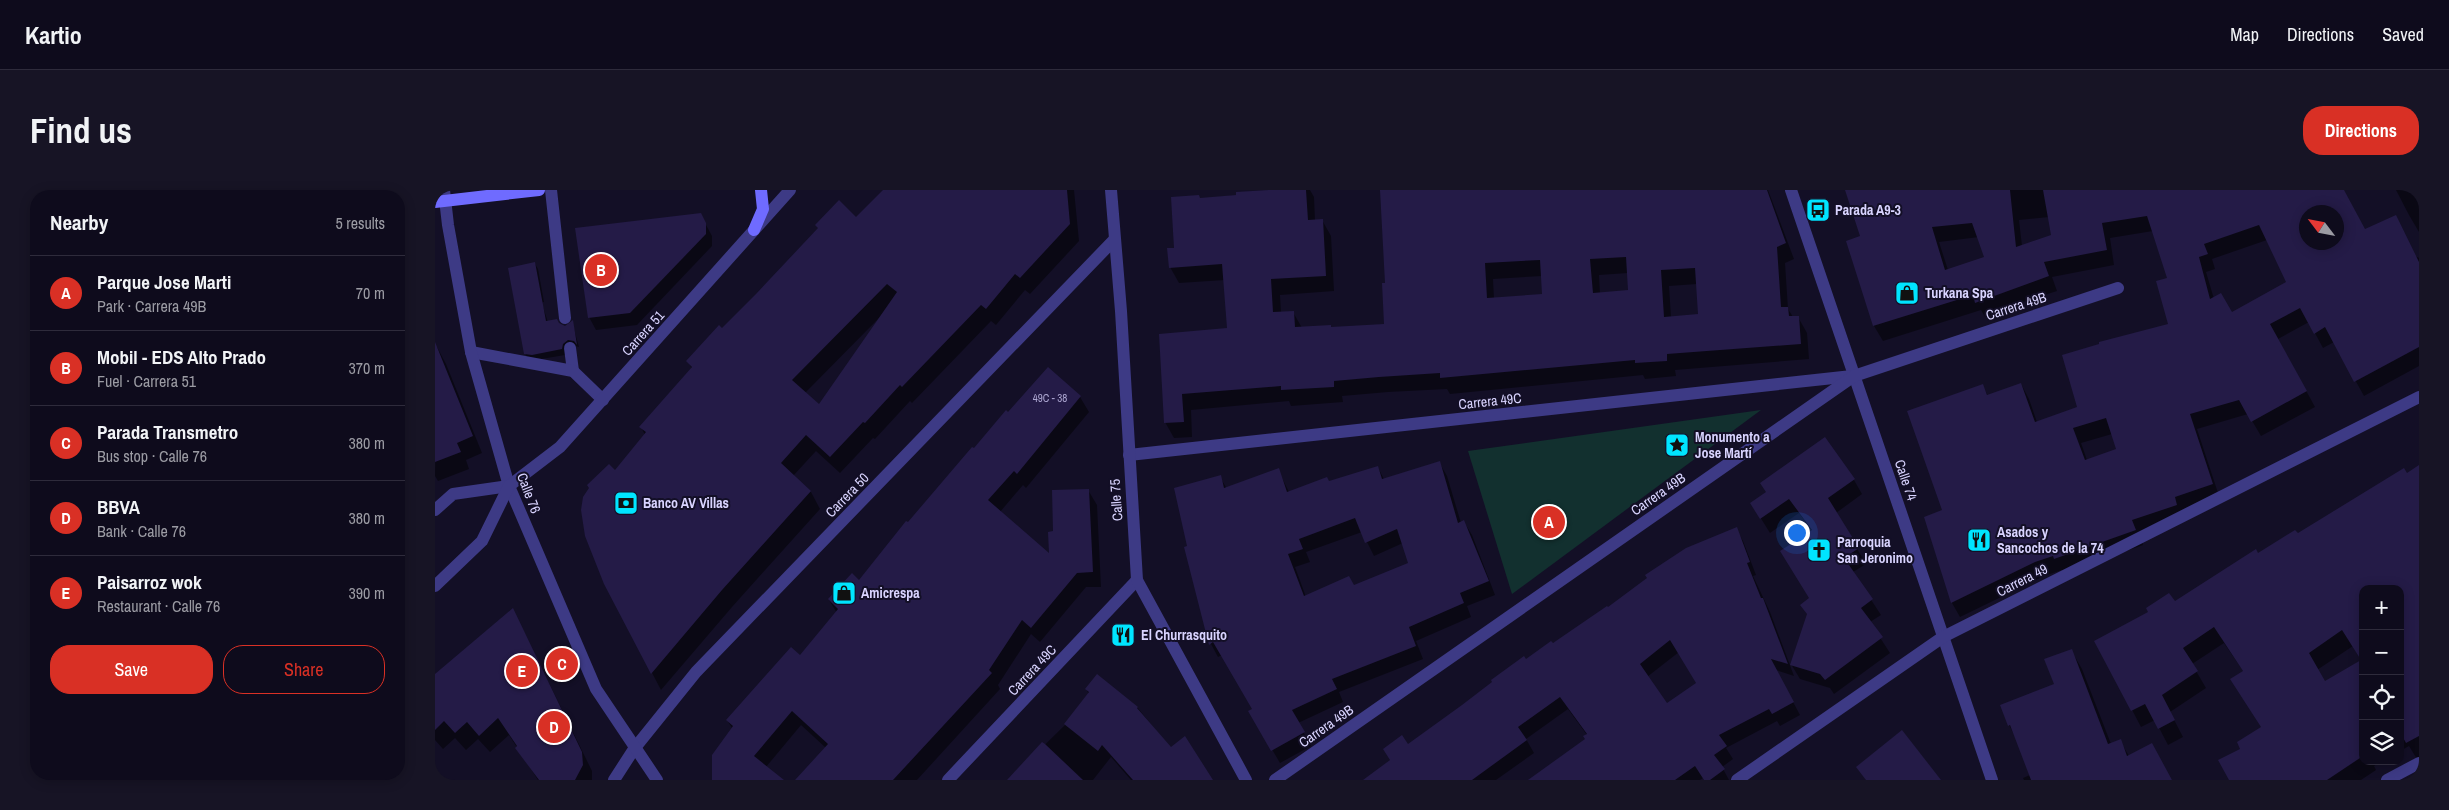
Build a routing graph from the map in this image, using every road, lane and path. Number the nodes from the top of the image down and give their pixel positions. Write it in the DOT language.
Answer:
graph roads {
  1 [pos="539,190"];
  2 [pos="551,190"];
  3 [pos="761,190"];
  4 [pos="790,190"];
  5 [pos="1111,190"];
  6 [pos="1791,190"];
  7 [pos="442,198"];
  8 [pos="754,230"];
  9 [pos="1114,240"];
  10 [pos="2119,288"];
  11 [pos="565,318"];
  12 [pos="570,348"];
  13 [pos="471,352"];
  14 [pos="573,371"];
  15 [pos="1854,376"];
  16 [pos="2419,396"];
  17 [pos="603,400"];
  18 [pos="1129,455"];
  19 [pos="509,486"];
  20 [pos="435,510"];
  21 [pos="1137,580"];
  22 [pos="435,586"];
  23 [pos="1943,637"];
  24 [pos="634,749"];
  25 [pos="2419,764"];
  26 [pos="615,780"];
  27 [pos="657,780"];
  28 [pos="948,780"];
  29 [pos="1246,780"];
  30 [pos="1275,780"];
  31 [pos="1737,780"];
  32 [pos="1992,780"];
  33 [pos="2387,780"];
  1 -- 7 [label="main road"];
  2 -- 11 [label="street"];
  3 -- 8 [label="main road"];
  4 -- 8 [label="street, Carrera 51"];
  5 -- 9 [label="street, Calle 75"];
  6 -- 15 [label="street, Calle 74"];
  7 -- 13 [label="street, Calle 76"];
  8 -- 17 [label="street, Carrera 51"];
  9 -- 18 [label="street, Calle 75"];
  9 -- 24 [label="street, Carrera 50"];
  10 -- 15 [label="street, Carrera 49B"];
  12 -- 14 [label="street"];
  13 -- 14 [label="street"];
  13 -- 19 [label="street, Calle 76"];
  14 -- 17 [label="street"];
  15 -- 18 [label="street, Carrera 49C"];
  15 -- 23 [label="street, Calle 74"];
  15 -- 30 [label="street, Carrera 49B"];
  16 -- 23 [label="street, Carrera 49"];
  17 -- 19 [label="street, Carrera 51"];
  18 -- 21 [label="street, Calle 75"];
  19 -- 20 [label="street, Carrera 51"];
  19 -- 22 [label="street, Carrera 51"];
  19 -- 24 [label="street, Calle 76"];
  21 -- 28 [label="street, Carrera 49C"];
  21 -- 29 [label="street, Calle 75"];
  23 -- 31 [label="street, Carrera 49"];
  23 -- 32 [label="street, Calle 74"];
  24 -- 26 [label="street, Carrera 50"];
  24 -- 27 [label="street, Calle 76"];
  25 -- 33 [label="street"];
}
